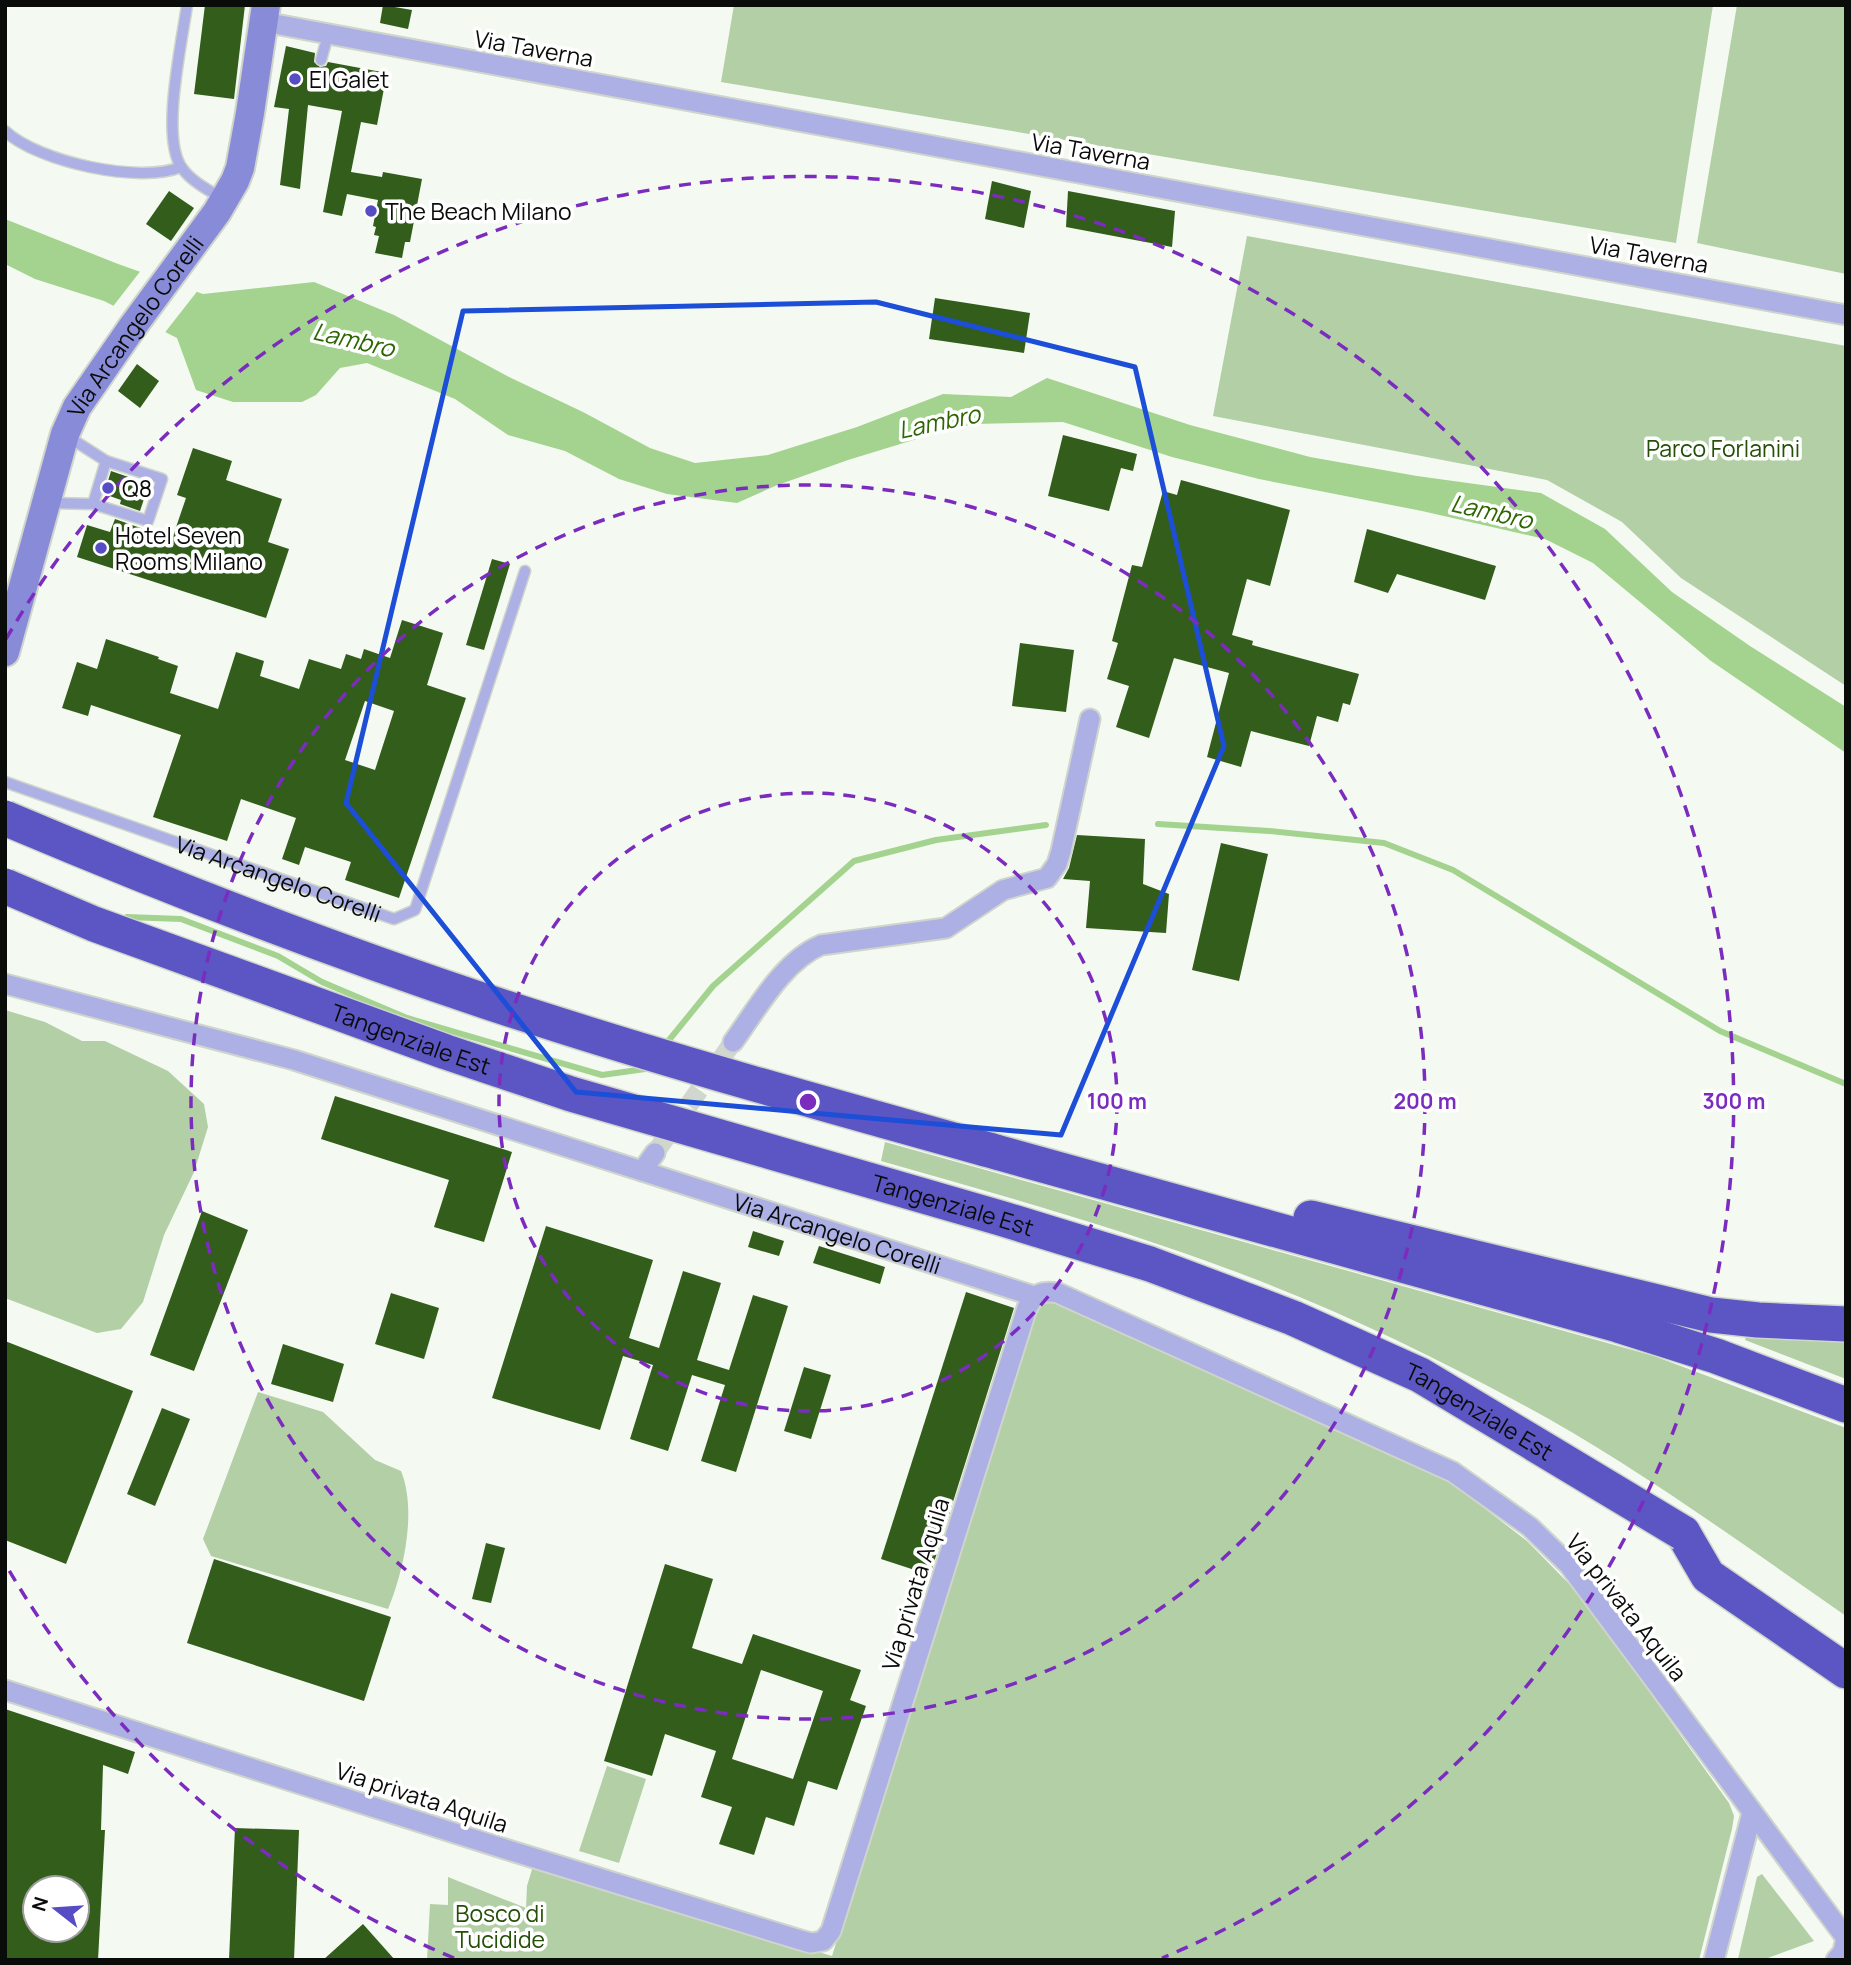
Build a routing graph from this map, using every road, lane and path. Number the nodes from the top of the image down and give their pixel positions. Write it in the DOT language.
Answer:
graph roads {
  1 [pos="187,5"];
  2 [pos="265,13"];
  3 [pos="328,36"];
  4 [pos="321,60"];
  5 [pos="5,131"];
  6 [pos="181,167"];
  7 [pos="225,199"];
  8 [pos="1846,315"];
  9 [pos="65,435"];
  10 [pos="106,461"];
  11 [pos="46,503"];
  12 [pos="93,504"];
  13 [pos="524,571"];
  14 [pos="5,652"];
  15 [pos="1090,719"];
  16 [pos="5,782"];
  17 [pos="5,818"];
  18 [pos="5,886"];
  19 [pos="5,985"];
  20 [pos="733,1042"];
  21 [pos="655,1153"];
  22 [pos="642,1171"];
  23 [pos="1470,1269"];
  24 [pos="1034,1296"];
  25 [pos="1846,1324"];
  26 [pos="1846,1405"];
  27 [pos="1828,1641"];
  28 [pos="1846,1671"];
  29 [pos="5,1690"];
  30 [pos="1752,1813"];
  31 [pos="1846,1938"];
  32 [pos="1713,1960"];
  33 [pos="1836,1960"];
  1 -- 6 [label="lane"];
  2 -- 3 [label="street, Via Taverna"];
  2 -- 7 [label="street, Via Arcangelo Corelli"];
  3 -- 4 [label="lane"];
  3 -- 8 [label="street, Via Taverna"];
  5 -- 6 [label="lane"];
  6 -- 7 [label="lane"];
  7 -- 9 [label="street, Via Arcangelo Corelli"];
  9 -- 10 [label="lane"];
  9 -- 11 [label="street, Via Arcangelo Corelli"];
  10 -- 12 [label="lane"];
  10 -- 12 [label="lane"];
  11 -- 12 [label="lane"];
  11 -- 14 [label="street, Via Arcangelo Corelli"];
  13 -- 16 [label="lane, Via Arcangelo Corelli"];
  15 -- 20 [label="street"];
  17 -- 23 [label="highway, bridge"];
  18 -- 27 [label="highway, Tangenziale Est, bridge"];
  19 -- 22 [label="street, Via Arcangelo Corelli"];
  21 -- 22 [label="street"];
  22 -- 24 [label="street, Via Arcangelo Corelli"];
  23 -- 25 [label="highway"];
  23 -- 26 [label="highway"];
  24 -- 29 [label="street, Via privata Aquila"];
  24 -- 30 [label="street, Via privata Aquila"];
  27 -- 28 [label="highway, Tangenziale Est"];
  30 -- 31 [label="street, Via privata Aquila"];
  30 -- 32 [label="street"];
  31 -- 33 [label="street, Via privata Aquila"];
}
